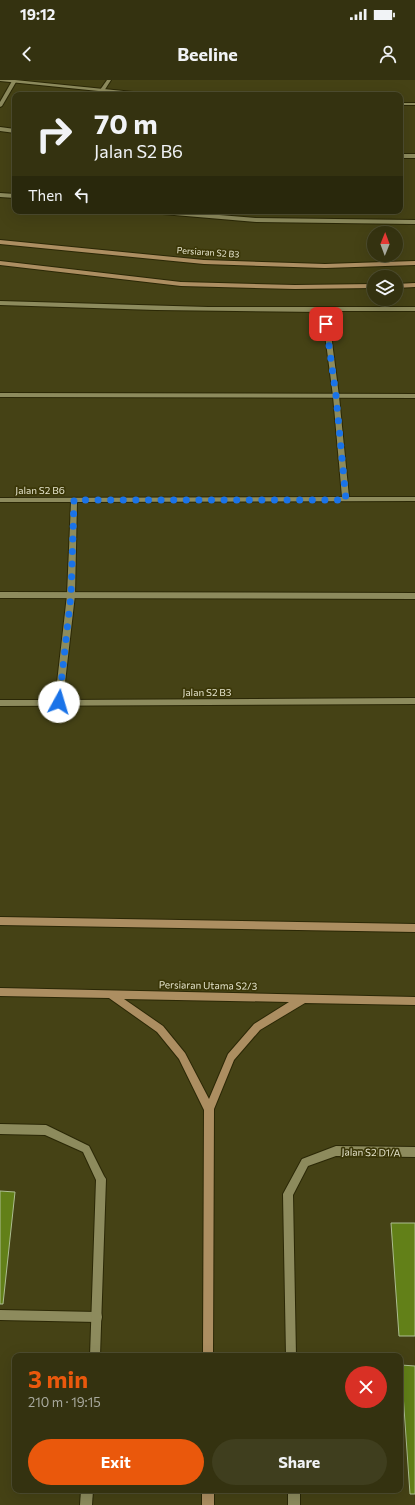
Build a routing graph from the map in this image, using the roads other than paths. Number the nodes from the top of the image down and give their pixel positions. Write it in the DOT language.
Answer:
graph roads {
  1 [pos="0,80"];
  2 [pos="109,80"];
  3 [pos="14,81"];
  4 [pos="102,90"];
  5 [pos="122,92"];
  6 [pos="403,104"];
  7 [pos="415,104"];
  8 [pos="0,106"];
  9 [pos="0,129"];
  10 [pos="12,131"];
  11 [pos="403,156"];
  12 [pos="415,156"];
  13 [pos="0,195"];
  14 [pos="12,196"];
  15 [pos="177,214"];
  16 [pos="213,214"];
  17 [pos="212,218"];
  18 [pos="415,222"];
  19 [pos="0,242"];
  20 [pos="415,263"];
  21 [pos="0,264"];
  22 [pos="415,285"];
  23 [pos="367,286"];
  24 [pos="403,286"];
  25 [pos="0,303"];
  26 [pos="415,309"];
  27 [pos="325,310"];
  28 [pos="0,395"];
  29 [pos="336,396"];
  30 [pos="415,396"];
  31 [pos="0,500"];
  32 [pos="74,500"];
  33 [pos="346,500"];
  34 [pos="415,500"];
  35 [pos="0,595"];
  36 [pos="71,595"];
  37 [pos="415,596"];
  38 [pos="415,701"];
  39 [pos="59,702"];
  40 [pos="0,703"];
  41 [pos="0,921"];
  42 [pos="415,928"];
  43 [pos="0,992"];
  44 [pos="110,994"];
  45 [pos="304,998"];
  46 [pos="415,1001"];
  47 [pos="209,1109"];
  48 [pos="0,1129"];
  49 [pos="415,1152"];
  50 [pos="0,1315"];
  51 [pos="97,1317"];
  52 [pos="95,1353"];
  53 [pos="208,1353"];
  54 [pos="291,1353"];
  55 [pos="87,1493"];
  56 [pos="208,1493"];
  57 [pos="294,1493"];
  58 [pos="86,1505"];
  59 [pos="208,1505"];
  60 [pos="294,1505"];
  1 -- 3 [label="street"];
  2 -- 4 [label="street"];
  3 -- 4 [label="street"];
  3 -- 8 [label="street"];
  4 -- 5 [label="street"];
  6 -- 7 [label="street"];
  9 -- 10 [label="street"];
  11 -- 12 [label="street"];
  13 -- 14 [label="street"];
  15 -- 17 [label="street"];
  16 -- 17 [label="street"];
  17 -- 18 [label="street"];
  19 -- 20 [label="street, Persiaran S2 B3"];
  21 -- 23 [label="street"];
  22 -- 24 [label="street"];
  25 -- 27 [label="street"];
  26 -- 27 [label="street"];
  27 -- 29 [label="street"];
  28 -- 29 [label="street"];
  29 -- 30 [label="street"];
  29 -- 33 [label="street"];
  31 -- 32 [label="street, Jalan S2 B6"];
  32 -- 33 [label="street, Jalan S2 B6"];
  32 -- 36 [label="street"];
  33 -- 34 [label="street, Jalan S2 B6"];
  35 -- 36 [label="street"];
  36 -- 37 [label="street"];
  36 -- 39 [label="street"];
  38 -- 39 [label="street, Jalan S2 B3"];
  39 -- 40 [label="street, Jalan S2 B3"];
  41 -- 42 [label="street"];
  43 -- 44 [label="street, Persiaran Utama S2/3"];
  44 -- 45 [label="street, Persiaran Utama S2/3"];
  44 -- 47 [label="street"];
  45 -- 46 [label="street, Persiaran Utama S2/3"];
  45 -- 47 [label="street"];
  47 -- 53 [label="street"];
  48 -- 51 [label="street"];
  49 -- 54 [label="street, Jalan S2 D1/A"];
  50 -- 51 [label="street"];
  51 -- 52 [label="street"];
  55 -- 58 [label="street"];
  56 -- 59 [label="street"];
  57 -- 60 [label="street"];
}
